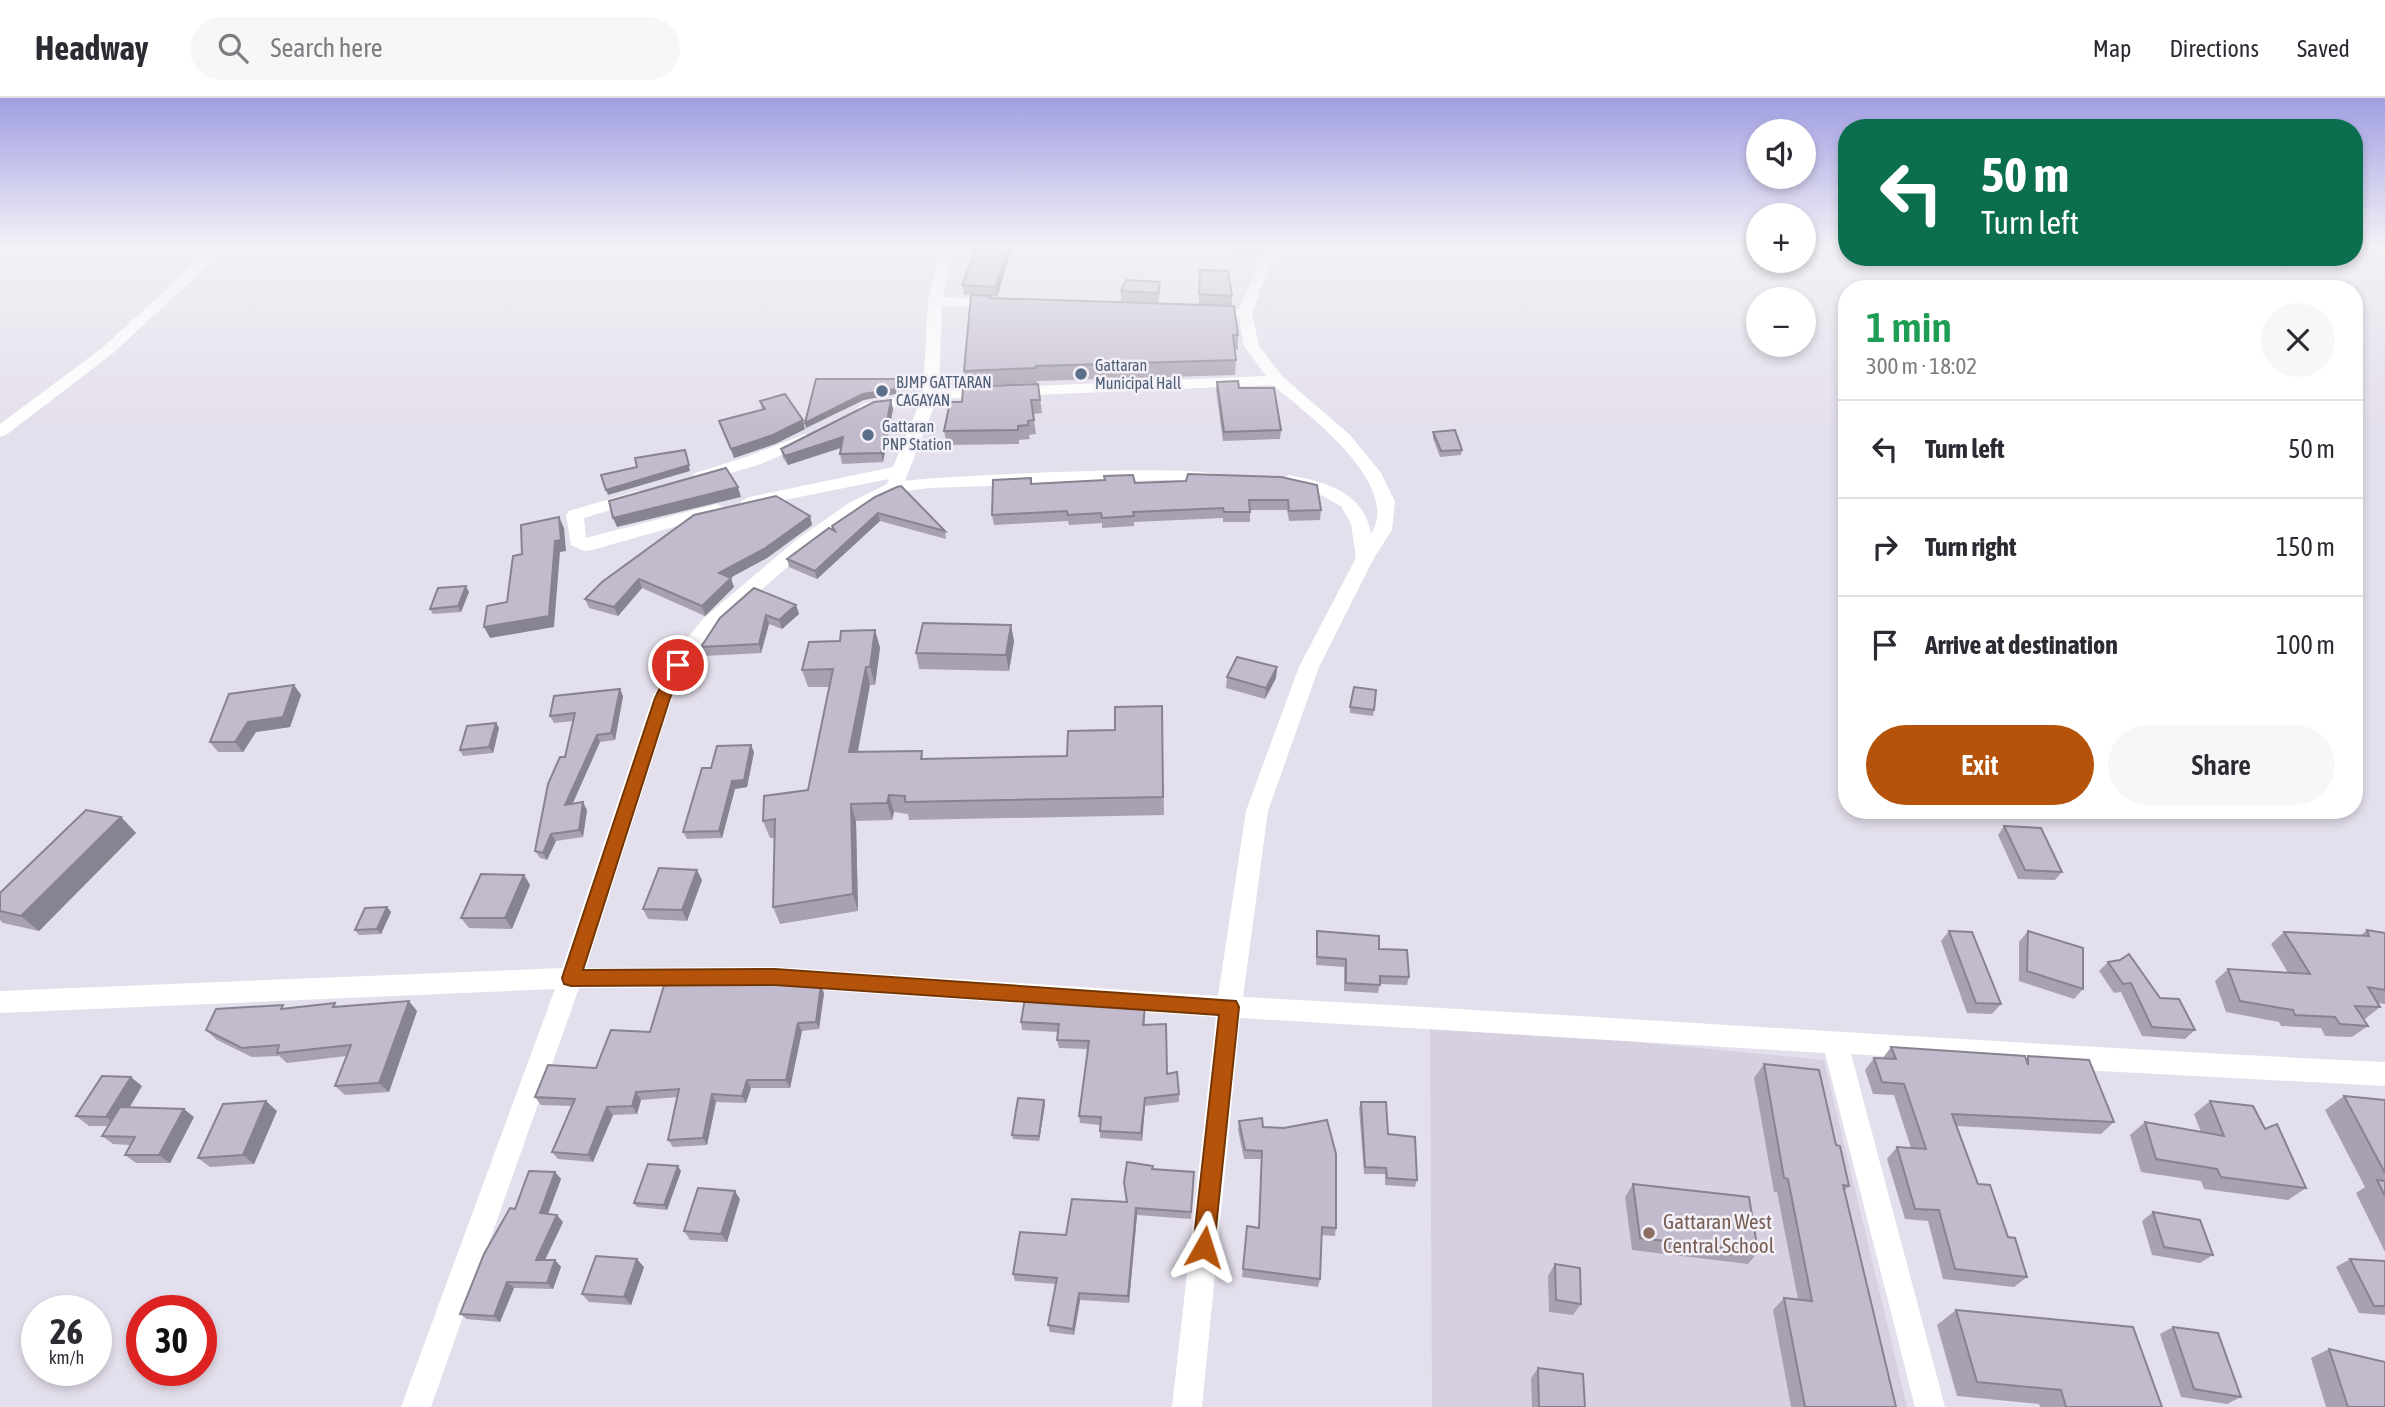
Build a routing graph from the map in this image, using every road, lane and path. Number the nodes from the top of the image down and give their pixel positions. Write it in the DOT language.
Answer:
graph roads {
  1 [pos="156,306"];
  2 [pos="934,306"];
  3 [pos="1248,306"];
  4 [pos="1191,312"];
  5 [pos="1245,314"];
  6 [pos="1277,380"];
  7 [pos="931,395"];
  8 [pos="851,416"];
  9 [pos="0,432"];
  10 [pos="818,433"];
  11 [pos="1233,478"];
  12 [pos="898,479"];
  13 [pos="1275,480"];
  14 [pos="680,484"];
  15 [pos="654,491"];
  16 [pos="1365,558"];
  17 [pos="571,978"];
  18 [pos="0,1002"];
  19 [pos="1230,1007"];
  20 [pos="1835,1042"];
  21 [pos="2385,1074"];
  22 [pos="416,1407"];
  23 [pos="1187,1407"];
  24 [pos="1930,1407"];
  1 -- 9 [label="street"];
  2 -- 7 [label="street"];
  3 -- 5 [label="street"];
  4 -- 5 [label="street"];
  5 -- 6 [label="street"];
  6 -- 7 [label="street"];
  6 -- 16 [label="street"];
  7 -- 8 [label="street"];
  7 -- 12 [label="street"];
  10 -- 14 [label="street"];
  11 -- 12 [label="street"];
  12 -- 15 [label="street"];
  12 -- 17 [label="street"];
  13 -- 16 [label="street"];
  16 -- 19 [label="street"];
  17 -- 18 [label="street"];
  17 -- 19 [label="street"];
  17 -- 22 [label="street"];
  19 -- 20 [label="street"];
  19 -- 23 [label="street"];
  20 -- 21 [label="street"];
  20 -- 24 [label="street"];
}
